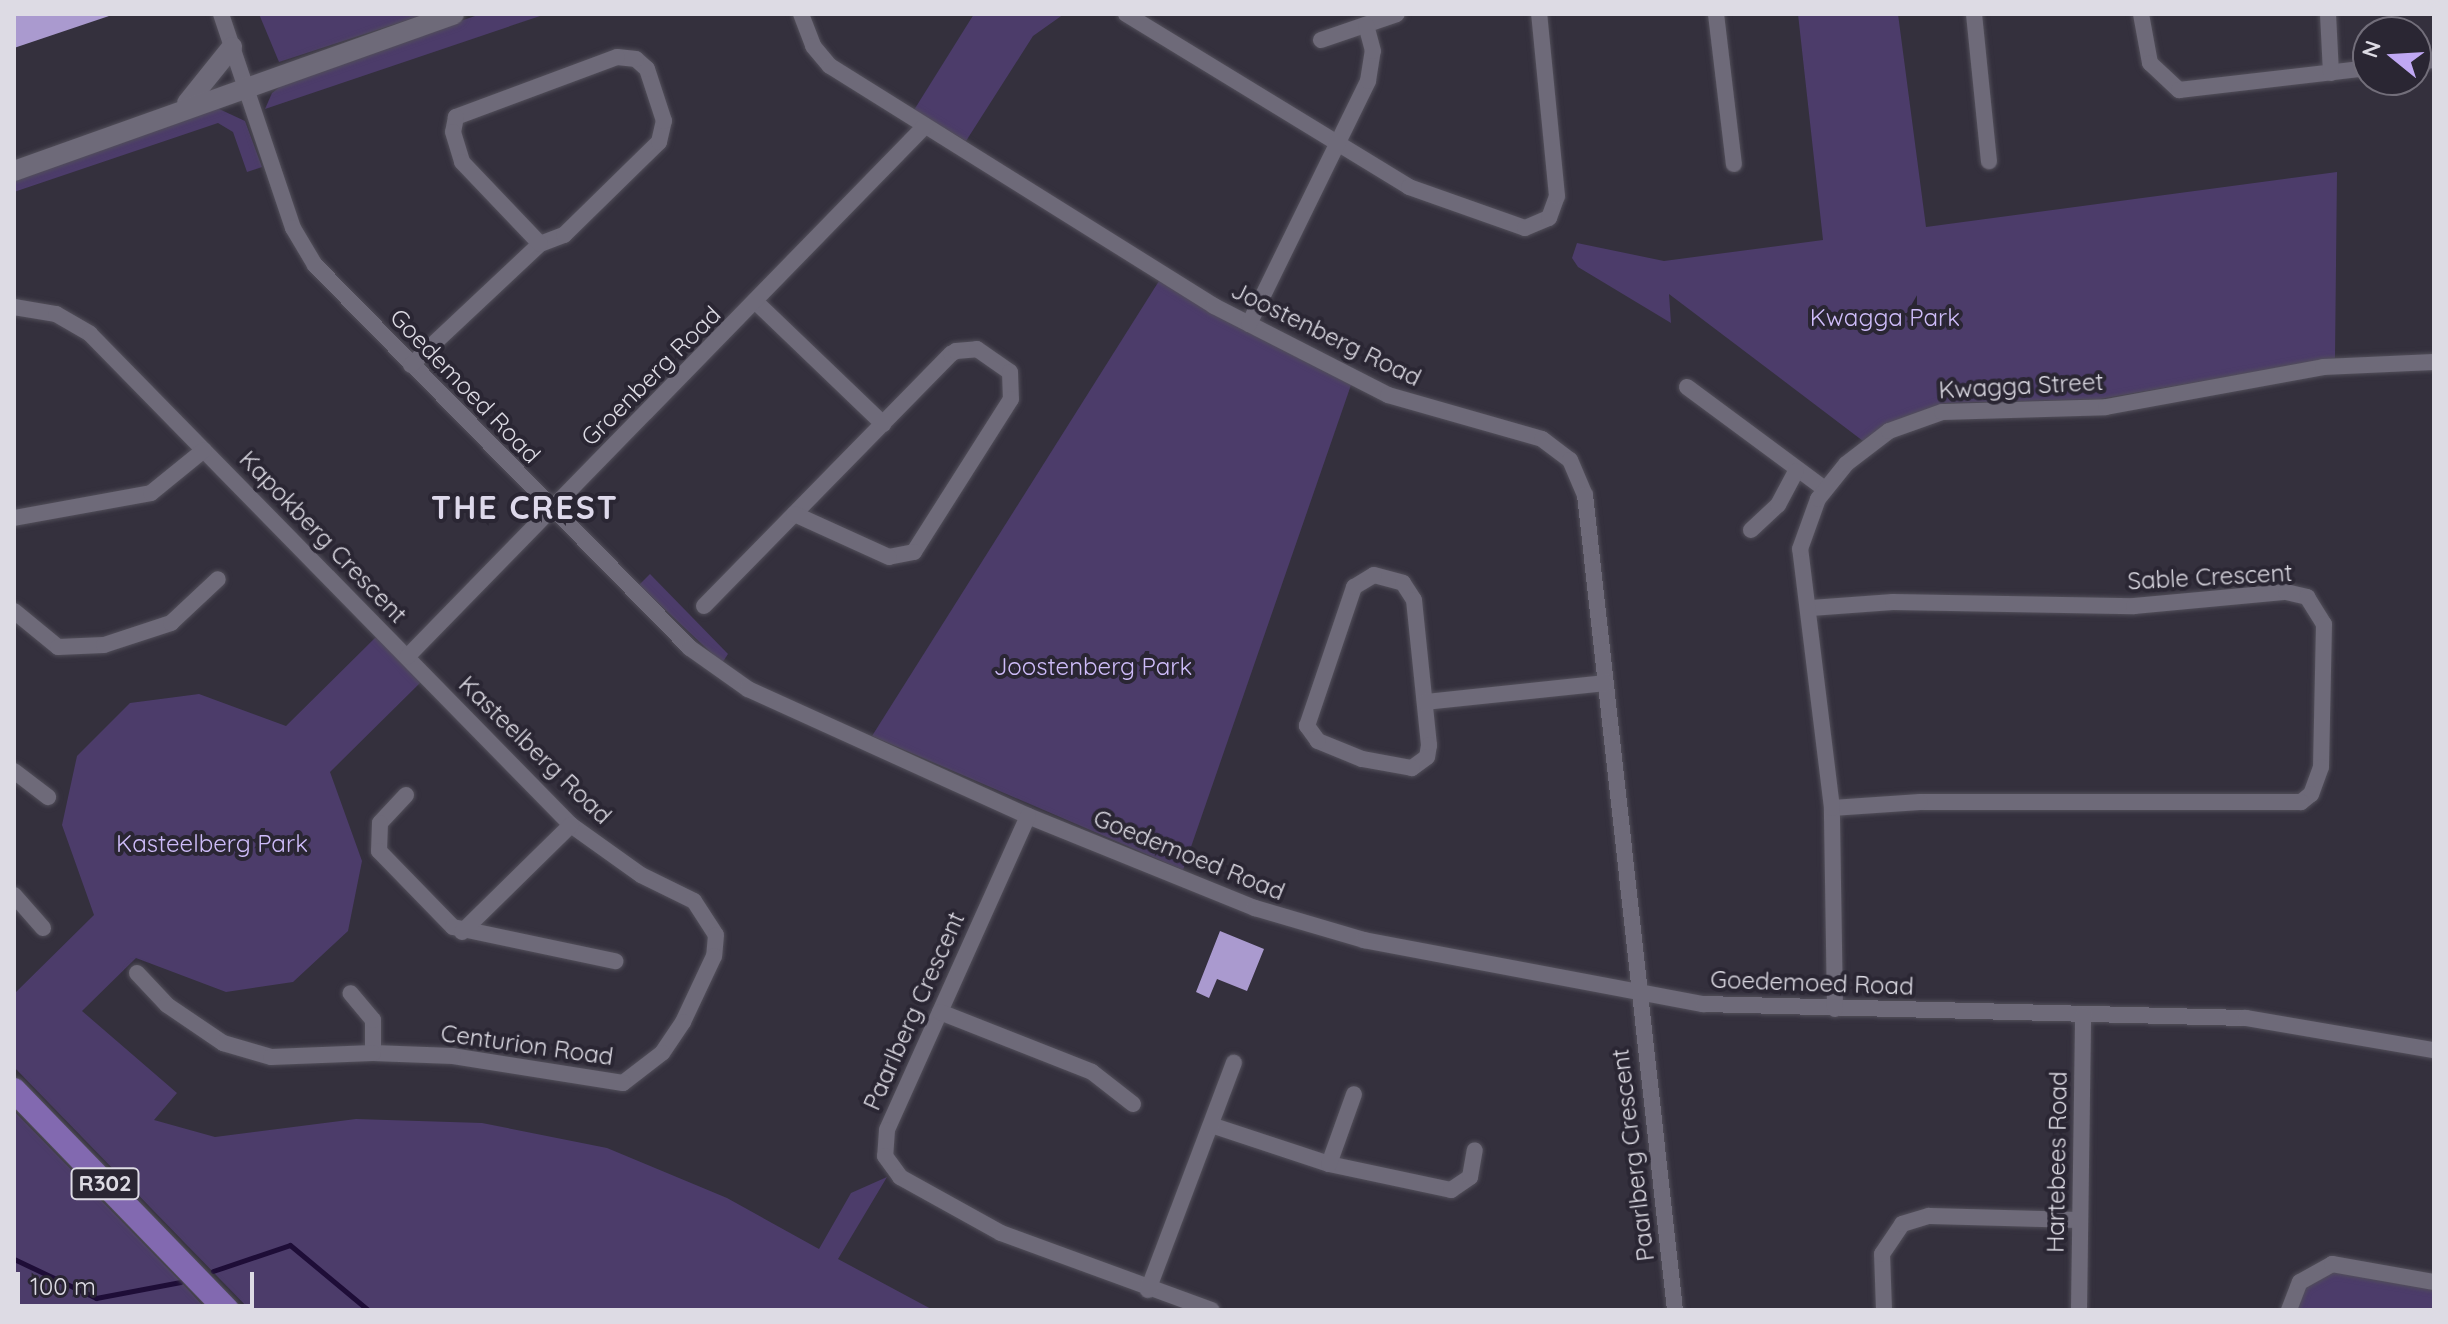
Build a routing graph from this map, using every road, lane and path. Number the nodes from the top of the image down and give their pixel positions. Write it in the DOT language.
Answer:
graph roads {
  1 [pos="221,14"];
  2 [pos="454,14"];
  3 [pos="801,14"];
  4 [pos="1126,14"];
  5 [pos="1397,14"];
  6 [pos="1539,14"];
  7 [pos="1716,14"];
  8 [pos="1974,14"];
  9 [pos="2141,14"];
  10 [pos="2328,14"];
  11 [pos="1366,25"];
  12 [pos="1321,40"];
  13 [pos="232,47"];
  14 [pos="2352,70"];
  15 [pos="2331,73"];
  16 [pos="245,85"];
  17 [pos="184,106"];
  18 [pos="137,122"];
  19 [pos="925,126"];
  20 [pos="1334,142"];
  21 [pos="14,158"];
  22 [pos="1989,161"];
  23 [pos="1734,164"];
  24 [pos="14,171"];
  25 [pos="540,244"];
  26 [pos="757,303"];
  27 [pos="14,307"];
  28 [pos="1249,324"];
  29 [pos="2434,362"];
  30 [pos="411,365"];
  31 [pos="1687,387"];
  32 [pos="883,424"];
  33 [pos="204,450"];
  34 [pos="1796,471"];
  35 [pos="1825,489"];
  36 [pos="553,509"];
  37 [pos="794,514"];
  38 [pos="14,518"];
  39 [pos="1751,530"];
  40 [pos="218,579"];
  41 [pos="704,606"];
  42 [pos="1811,608"];
  43 [pos="14,611"];
  44 [pos="407,657"];
  45 [pos="1605,683"];
  46 [pos="1425,702"];
  47 [pos="14,771"];
  48 [pos="406,795"];
  49 [pos="48,797"];
  50 [pos="1832,808"];
  51 [pos="1028,816"];
  52 [pos="571,825"];
  53 [pos="14,895"];
  54 [pos="43,928"];
  55 [pos="462,932"];
  56 [pos="615,961"];
  57 [pos="137,973"];
  58 [pos="350,993"];
  59 [pos="1638,994"];
  60 [pos="1835,1009"];
  61 [pos="940,1012"];
  62 [pos="2083,1015"];
  63 [pos="2434,1050"];
  64 [pos="373,1053"];
  65 [pos="662,1053"];
  66 [pos="1234,1063"];
  67 [pos="14,1090"];
  68 [pos="1354,1094"];
  69 [pos="1133,1104"];
  70 [pos="1211,1125"];
  71 [pos="1475,1150"];
  72 [pos="1329,1164"];
  73 [pos="2080,1220"];
  74 [pos="2434,1282"];
  75 [pos="1148,1290"];
  76 [pos="221,1304"];
  77 [pos="1211,1310"];
  78 [pos="1675,1310"];
  79 [pos="1884,1310"];
  80 [pos="2079,1310"];
  81 [pos="2289,1310"];
  1 -- 13 [label="street, Goedemoed Road"];
  2 -- 16 [label="street"];
  3 -- 19 [label="street, Joostenberg Road"];
  4 -- 20 [label="street"];
  5 -- 11 [label="street"];
  6 -- 20 [label="street"];
  7 -- 23 [label="street"];
  8 -- 22 [label="street"];
  9 -- 15 [label="street"];
  10 -- 15 [label="street"];
  11 -- 12 [label="street"];
  11 -- 20 [label="street"];
  13 -- 16 [label="street, Goedemoed Road"];
  13 -- 17 [label="street"];
  14 -- 15 [label="street"];
  16 -- 17 [label="street"];
  16 -- 30 [label="street, Goedemoed Road"];
  17 -- 18 [label="street"];
  18 -- 21 [label="street"];
  18 -- 24 [label="street"];
  19 -- 26 [label="street, Groenberg Road"];
  19 -- 28 [label="street, Joostenberg Road"];
  20 -- 28 [label="street"];
  25 -- 25 [label="street"];
  25 -- 30 [label="street"];
  26 -- 32 [label="street"];
  26 -- 36 [label="street, Groenberg Road"];
  27 -- 33 [label="street, Kapokberg Crescent"];
  28 -- 45 [label="street, Joostenberg Road"];
  29 -- 35 [label="street, Kwagga Street"];
  30 -- 36 [label="street, Goedemoed Road"];
  31 -- 34 [label="street"];
  32 -- 37 [label="street"];
  32 -- 37 [label="street"];
  33 -- 38 [label="street, Kapokberg Crescent"];
  33 -- 44 [label="street, Kapokberg Crescent"];
  34 -- 35 [label="street"];
  34 -- 39 [label="street"];
  35 -- 42 [label="street, Kwagga Street"];
  36 -- 44 [label="street, Groenberg Road"];
  36 -- 51 [label="street, Goedemoed Road"];
  37 -- 41 [label="street"];
  40 -- 43 [label="street"];
  42 -- 50 [label="street, Kwagga Street"];
  42 -- 50 [label="street, Sable Crescent"];
  44 -- 52 [label="street, Kasteelberg Road"];
  45 -- 46 [label="street"];
  45 -- 59 [label="street, Joostenberg Road"];
  46 -- 46 [label="street"];
  47 -- 49 [label="street"];
  48 -- 55 [label="street"];
  50 -- 60 [label="street, Kwagga Street"];
  51 -- 59 [label="street, Goedemoed Road"];
  51 -- 61 [label="street, Paarlberg Crescent"];
  52 -- 55 [label="street"];
  52 -- 65 [label="street, Kasteelberg Road"];
  53 -- 54 [label="street"];
  55 -- 56 [label="street"];
  57 -- 64 [label="street, Centurion Road"];
  58 -- 64 [label="street"];
  59 -- 60 [label="street, Goedemoed Road"];
  59 -- 78 [label="street, Paarlberg Crescent"];
  60 -- 62 [label="street, Goedemoed Road"];
  61 -- 69 [label="street"];
  61 -- 75 [label="street, Paarlberg Crescent"];
  62 -- 63 [label="street, Goedemoed Road"];
  62 -- 73 [label="street, Hartebees Road"];
  64 -- 65 [label="street, Centurion Road"];
  66 -- 70 [label="street"];
  67 -- 76 [label="main road, R302"];
  68 -- 72 [label="street"];
  70 -- 72 [label="street"];
  70 -- 75 [label="street"];
  71 -- 72 [label="street"];
  73 -- 79 [label="street"];
  73 -- 80 [label="street, Hartebees Road"];
  74 -- 81 [label="street"];
  75 -- 77 [label="street, Paarlberg Crescent"];
}
